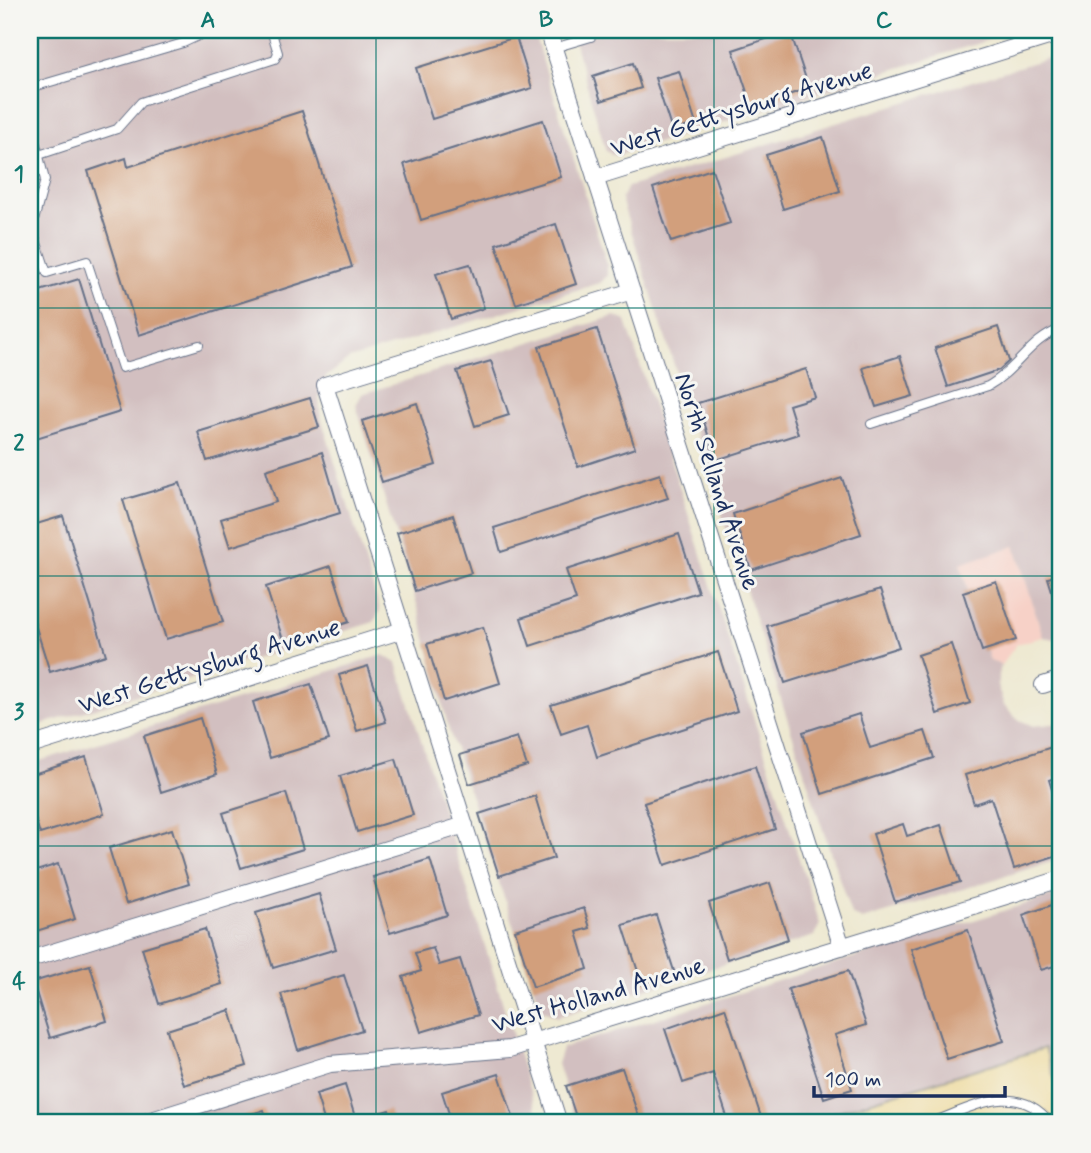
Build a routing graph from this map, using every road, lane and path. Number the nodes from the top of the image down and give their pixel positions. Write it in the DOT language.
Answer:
graph roads {
  1 [pos="211,30"];
  2 [pos="271,30"];
  3 [pos="548,30"];
  4 [pos="1061,33"];
  5 [pos="591,37"];
  6 [pos="554,48"];
  7 [pos="30,88"];
  8 [pos="30,121"];
  9 [pos="36,156"];
  10 [pos="596,178"];
  11 [pos="632,291"];
  12 [pos="1061,329"];
  13 [pos="199,345"];
  14 [pos="871,424"];
  15 [pos="403,630"];
  16 [pos="1061,679"];
  17 [pos="1043,685"];
  18 [pos="30,746"];
  19 [pos="465,825"];
  20 [pos="1061,879"];
  21 [pos="842,947"];
  22 [pos="30,959"];
  23 [pos="533,1042"];
  24 [pos="142,1123"];
  25 [pos="559,1123"];
  26 [pos="929,1123"];
  27 [pos="1051,1123"];
  1 -- 7 [label="lane"];
  2 -- 9 [label="lane"];
  3 -- 6 [label="street, North Selland Avenue"];
  4 -- 10 [label="street, West Gettysburg Avenue"];
  5 -- 6 [label="lane"];
  6 -- 10 [label="street, North Selland Avenue"];
  8 -- 9 [label="lane"];
  9 -- 13 [label="lane"];
  10 -- 11 [label="street, North Selland Avenue"];
  11 -- 15 [label="street"];
  11 -- 21 [label="street, North Selland Avenue"];
  12 -- 14 [label="lane"];
  15 -- 18 [label="street, West Gettysburg Avenue"];
  15 -- 19 [label="street"];
  16 -- 17 [label="street"];
  19 -- 22 [label="street"];
  19 -- 23 [label="street"];
  20 -- 21 [label="street, West Holland Avenue"];
  21 -- 23 [label="street, West Holland Avenue"];
  23 -- 24 [label="street, West Holland Avenue"];
  23 -- 25 [label="street"];
  26 -- 27 [label="lane"];
}
